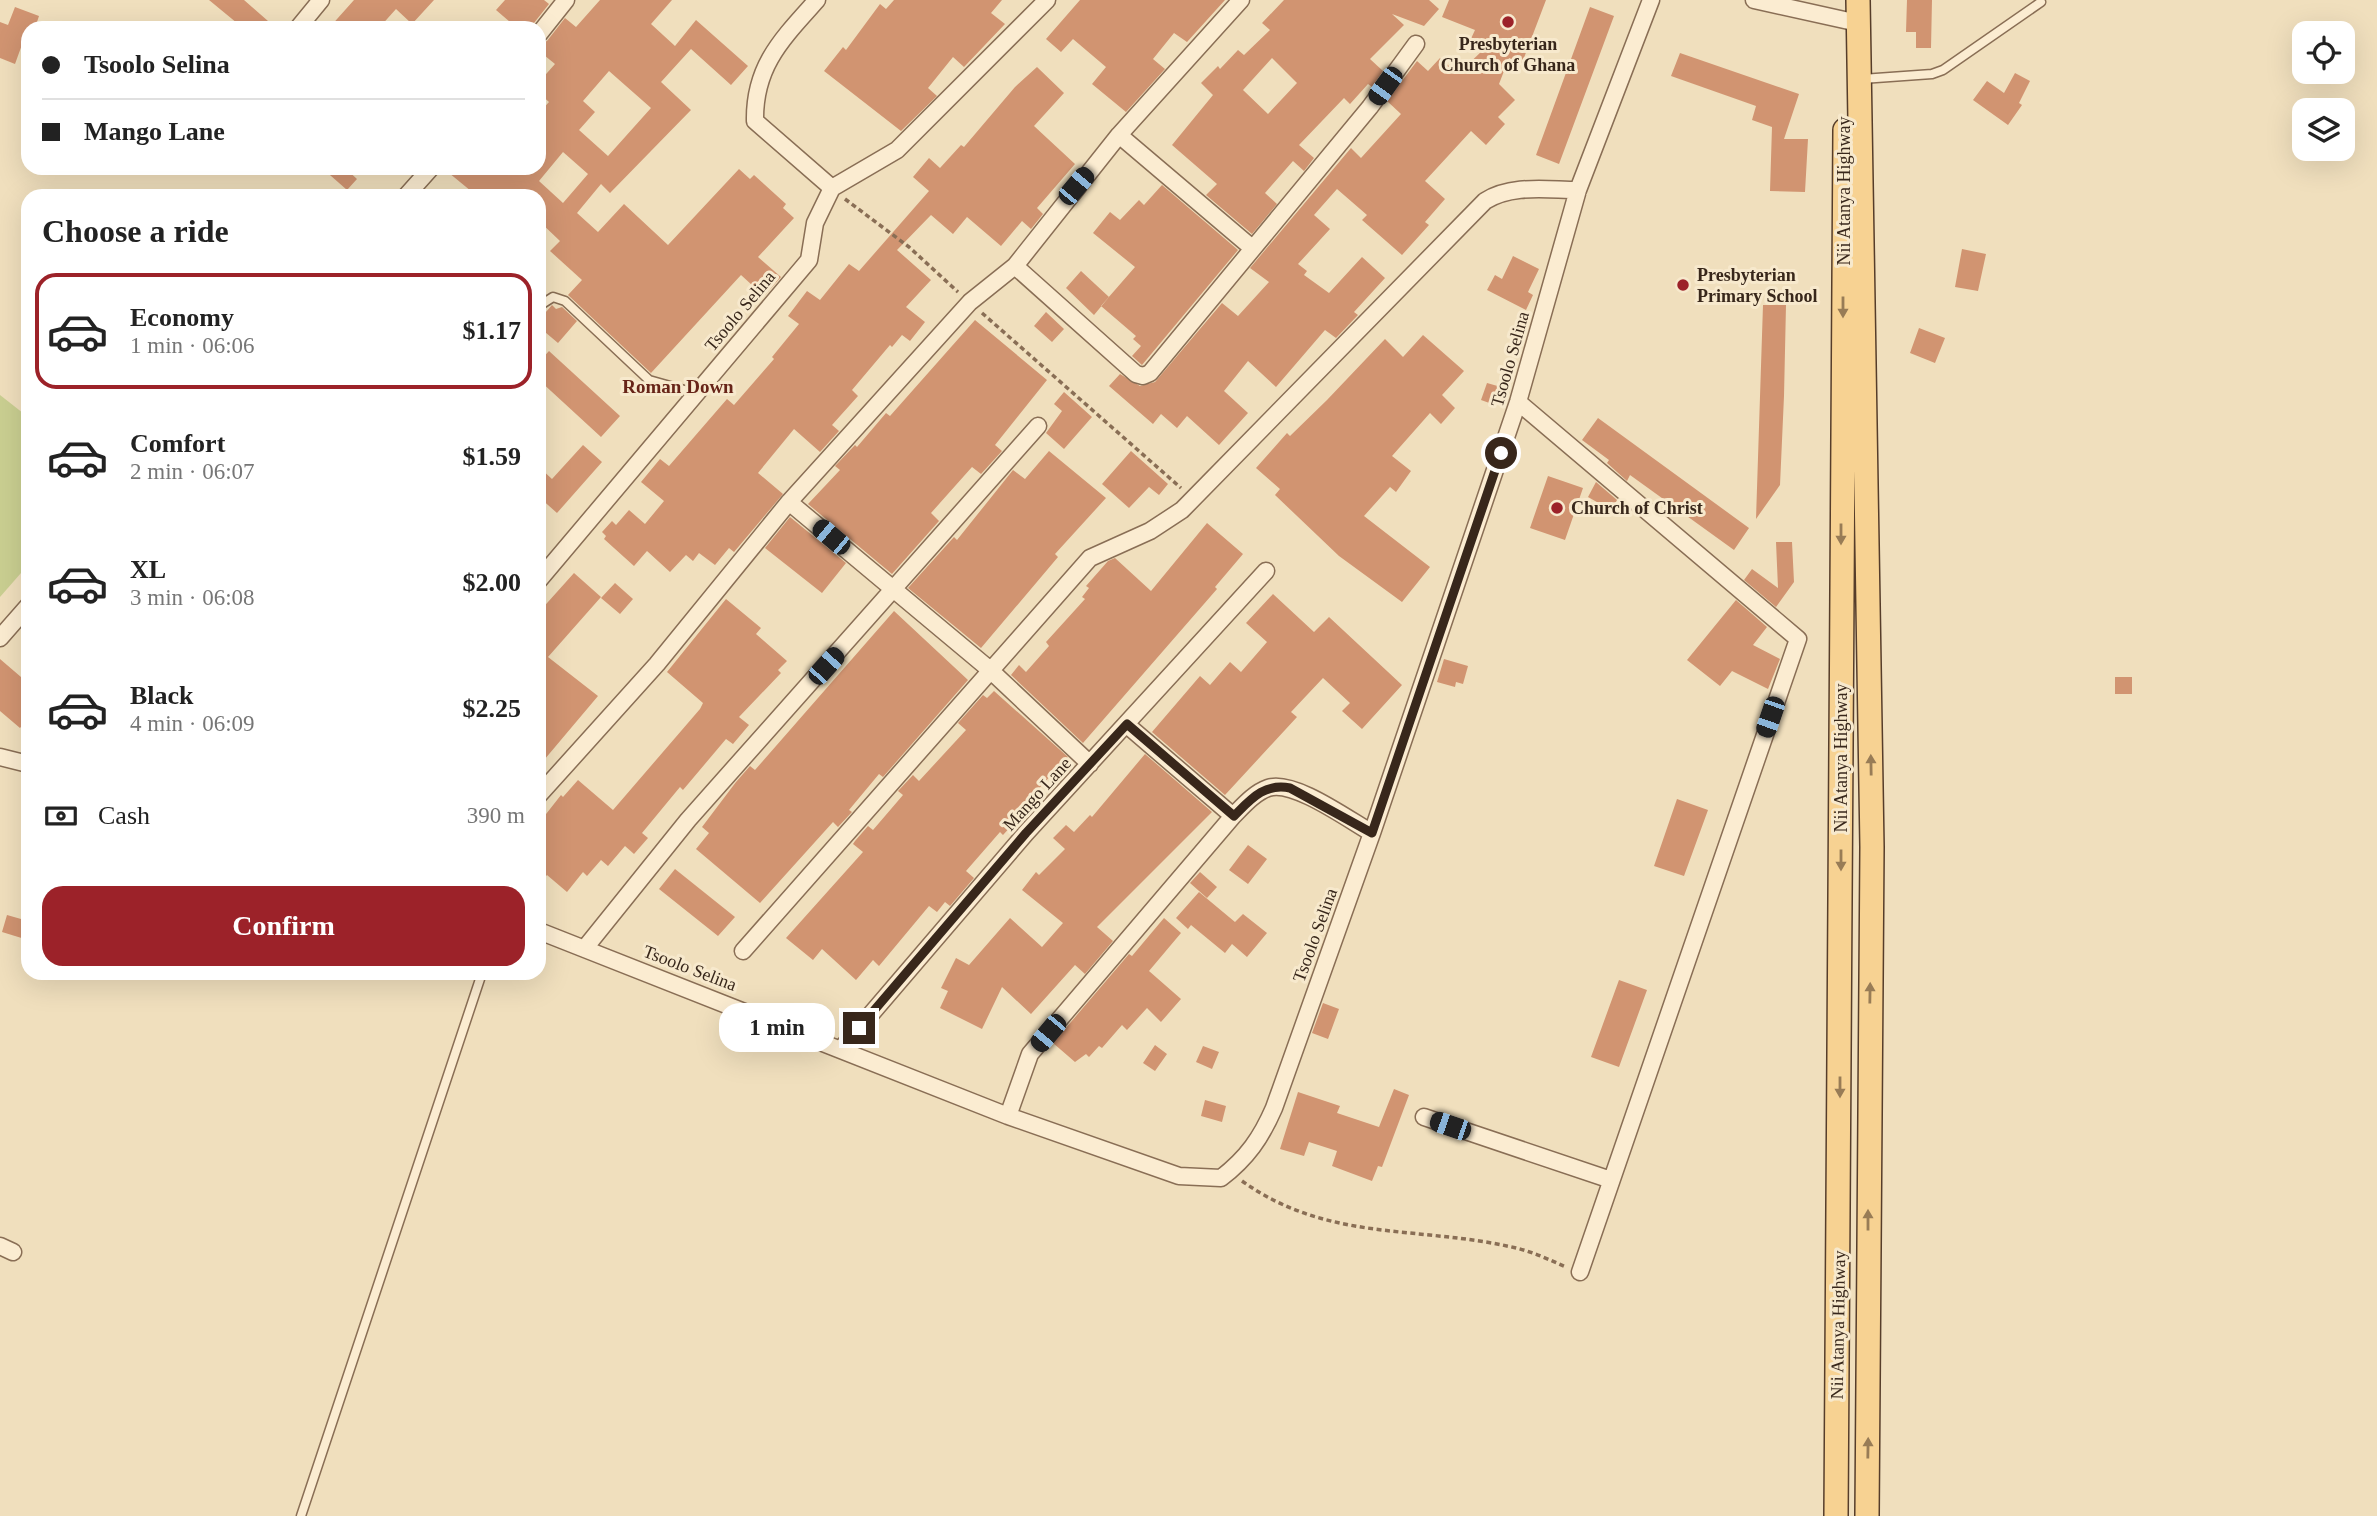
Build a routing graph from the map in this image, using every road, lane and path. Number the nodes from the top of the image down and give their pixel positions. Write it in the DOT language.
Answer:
graph roads {
  1 [pos="321,0"];
  2 [pos="566,0"];
  3 [pos="817,0"];
  4 [pos="1047,0"];
  5 [pos="1241,0"];
  6 [pos="1651,0"];
  7 [pos="1754,0"];
  8 [pos="2040,2"];
  9 [pos="1852,10"];
  10 [pos="304,21"];
  11 [pos="546,25"];
  12 [pos="1416,44"];
  13 [pos="1859,79"];
  14 [pos="1119,135"];
  15 [pos="425,175"];
  16 [pos="832,188"];
  17 [pos="412,189"];
  18 [pos="1578,190"];
  19 [pos="1251,247"];
  20 [pos="1015,266"];
  21 [pos="546,302"];
  22 [pos="970,302"];
  23 [pos="696,393"];
  24 [pos="1518,402"];
  25 [pos="1038,426"];
  26 [pos="1193,499"];
  27 [pos="789,502"];
  28 [pos="1266,571"];
  29 [pos="546,572"];
  30 [pos="895,590"];
  31 [pos="21,614"];
  32 [pos="0,638"];
  33 [pos="989,669"];
  34 [pos="1127,724"];
  35 [pos="0,757"];
  36 [pos="21,762"];
  37 [pos="1090,764"];
  38 [pos="546,787"];
  39 [pos="1234,816"];
  40 [pos="1372,833"];
  41 [pos="546,934"];
  42 [pos="585,948"];
  43 [pos="743,951"];
  44 [pos="479,980"];
  45 [pos="842,1048"];
  46 [pos="1008,1116"];
  47 [pos="1424,1117"];
  48 [pos="1229,1172"];
  49 [pos="1611,1180"];
  50 [pos="1580,1272"];
  51 [pos="301,1516"];
  52 [pos="1836,1516"];
  53 [pos="1867,1516"];
  1 -- 10 [label="street"];
  2 -- 11 [label="street"];
  3 -- 16 [label="street"];
  4 -- 16 [label="street"];
  5 -- 14 [label="street"];
  6 -- 18 [label="street, Tsoolo Selina"];
  7 -- 9 [label="street"];
  8 -- 13 [label="lane"];
  9 -- 13 [label="main road"];
  9 -- 52 [label="main road, Nii Atanya Highway, one-way"];
  12 -- 19 [label="street"];
  53 -- 13 [label="main road, one-way"];
  14 -- 19 [label="street"];
  14 -- 20 [label="street"];
  15 -- 17 [label="street"];
  16 -- 22 [label="path"];
  16 -- 23 [label="street, Tsoolo Selina"];
  18 -- 24 [label="street, Tsoolo Selina"];
  18 -- 26 [label="street"];
  19 -- 20 [label="street"];
  20 -- 22 [label="street"];
  21 -- 23 [label="lane"];
  22 -- 26 [label="path"];
  22 -- 27 [label="street"];
  23 -- 29 [label="street, Tsoolo Selina"];
  24 -- 40 [label="street, Tsoolo Selina"];
  24 -- 49 [label="street"];
  25 -- 30 [label="street"];
  26 -- 33 [label="street"];
  27 -- 30 [label="street"];
  27 -- 38 [label="street"];
  28 -- 34 [label="street, Mango Lane"];
  30 -- 33 [label="street"];
  30 -- 42 [label="street"];
  31 -- 32 [label="street"];
  33 -- 37 [label="street"];
  33 -- 43 [label="street"];
  34 -- 37 [label="street, Mango Lane"];
  34 -- 39 [label="street"];
  35 -- 36 [label="street"];
  37 -- 45 [label="street, Mango Lane"];
  39 -- 40 [label="street"];
  39 -- 46 [label="street"];
  40 -- 48 [label="street, Tsoolo Selina"];
  41 -- 42 [label="street, Tsoolo Selina"];
  42 -- 45 [label="street, Tsoolo Selina"];
  44 -- 51 [label="lane"];
  45 -- 46 [label="street, Tsoolo Selina"];
  46 -- 48 [label="street, Tsoolo Selina"];
  47 -- 49 [label="street"];
  48 -- 50 [label="path"];
  49 -- 50 [label="street"];
}
